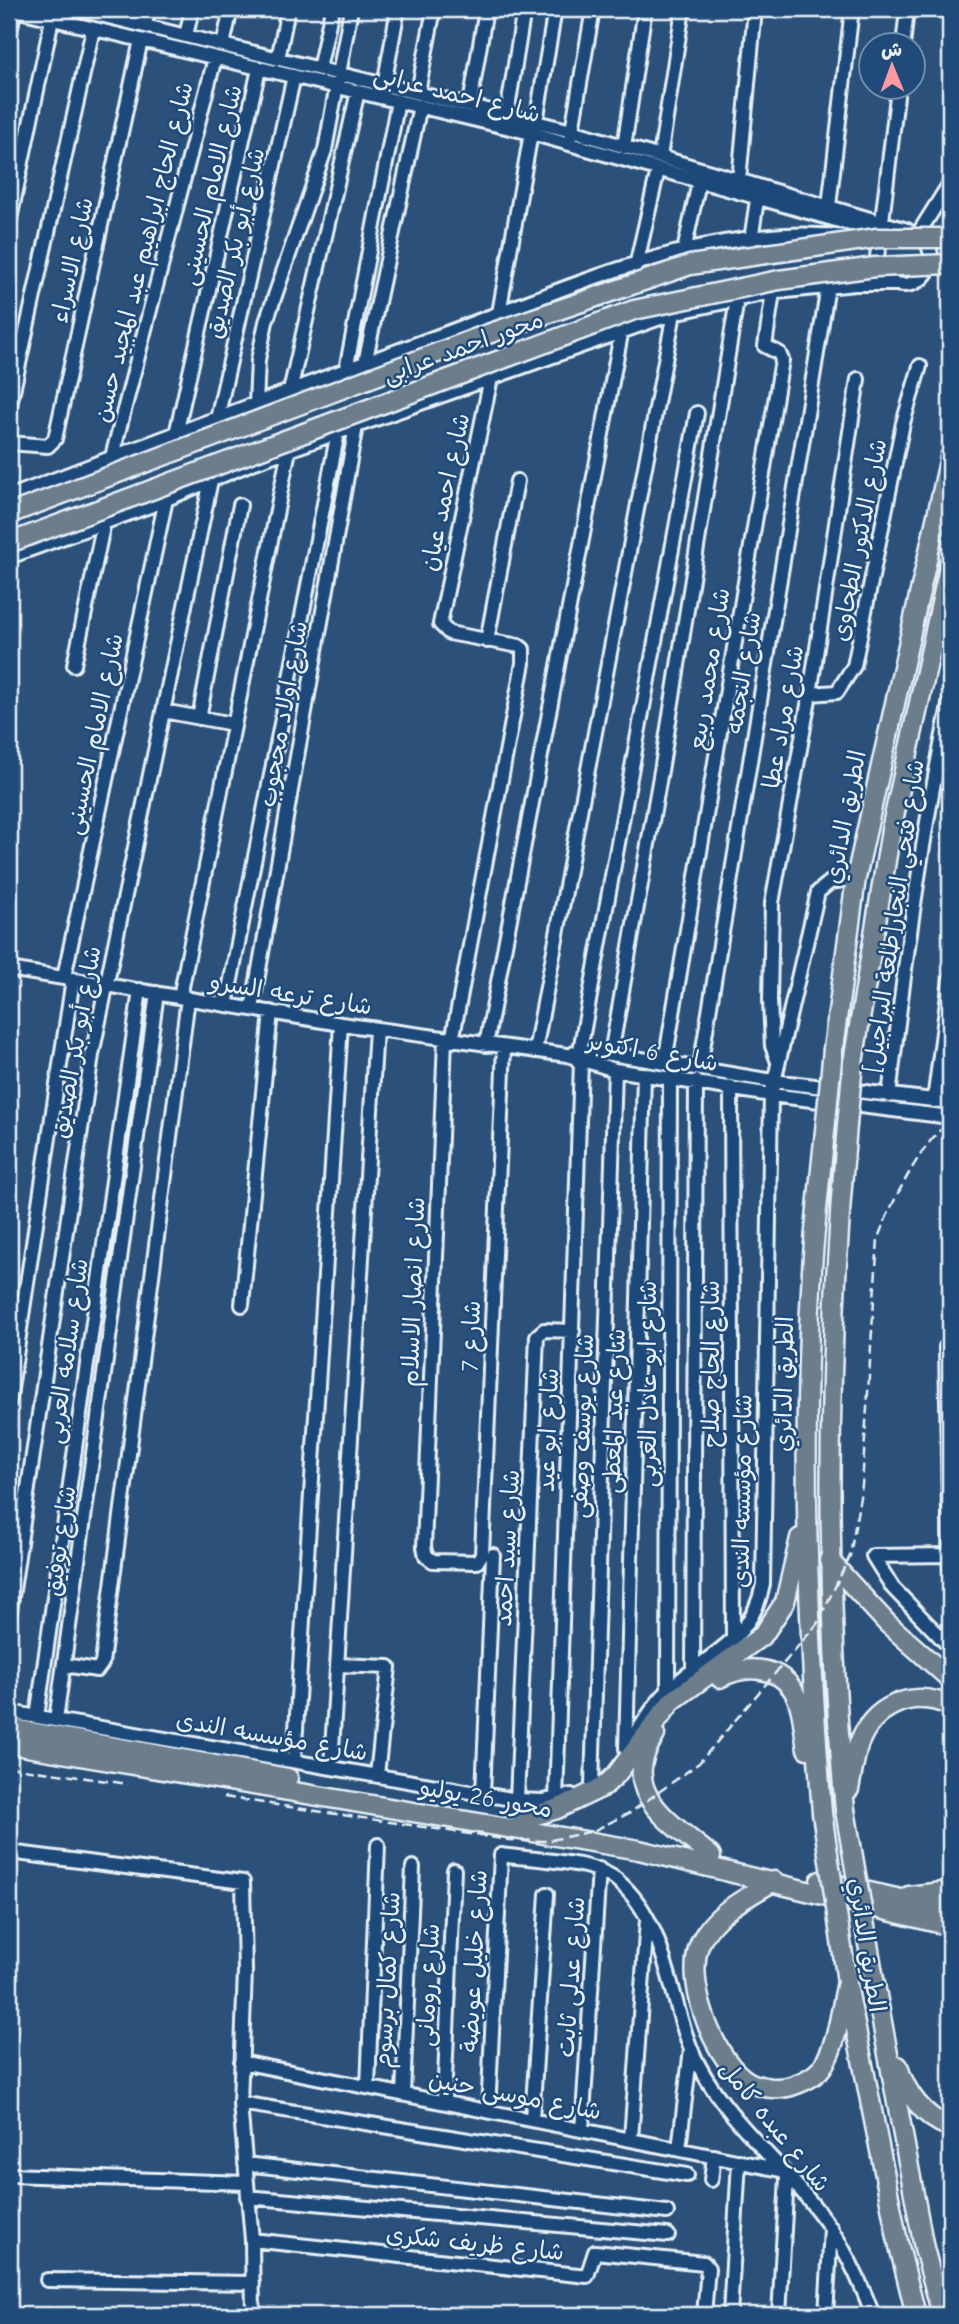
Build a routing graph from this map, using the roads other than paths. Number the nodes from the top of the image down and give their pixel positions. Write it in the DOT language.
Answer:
graph roads {
  1 [pos="13,9"];
  2 [pos="81,9"];
  3 [pos="148,9"];
  4 [pos="192,9"];
  5 [pos="231,9"];
  6 [pos="288,9"];
  7 [pos="332,9"];
  8 [pos="351,9"];
  9 [pos="398,9"];
  10 [pos="434,9"];
  11 [pos="486,9"];
  12 [pos="524,9"];
  13 [pos="555,9"];
  14 [pos="593,9"];
  15 [pos="645,9"];
  16 [pos="683,9"];
  17 [pos="755,9"];
  18 [pos="852,9"];
  19 [pos="907,9"];
  20 [pos="52,19"];
  21 [pos="69,23"];
  22 [pos="145,25"];
  23 [pos="93,29"];
  24 [pos="905,32"];
  25 [pos="186,36"];
  26 [pos="9,39"];
  27 [pos="141,40"];
  28 [pos="223,45"];
  29 [pos="215,58"];
  30 [pos="278,59"];
  31 [pos="259,69"];
  32 [pos="319,69"];
  33 [pos="338,72"];
  34 [pos="295,76"];
  35 [pos="384,85"];
  36 [pos="335,86"];
  37 [pos="358,91"];
  38 [pos="418,92"];
  39 [pos="398,101"];
  40 [pos="896,102"];
  41 [pos="470,104"];
  42 [pos="420,106"];
  43 [pos="507,114"];
  44 [pos="534,127"];
  45 [pos="571,137"];
  46 [pos="624,147"];
  47 [pos="659,164"];
  48 [pos="739,180"];
  49 [pos="699,182"];
  50 [pos="950,183"];
  51 [pos="757,200"];
  52 [pos="829,206"];
  53 [pos="804,212"];
  54 [pos="882,221"];
  55 [pos="9,224"];
  56 [pos="912,232"];
  57 [pos="799,234"];
  58 [pos="885,239"];
  59 [pos="751,240"];
  60 [pos="928,244"];
  61 [pos="684,251"];
  62 [pos="944,258"];
  63 [pos="636,266"];
  64 [pos="897,284"];
  65 [pos="828,286"];
  66 [pos="773,292"];
  67 [pos="737,299"];
  68 [pos="499,313"];
  69 [pos="674,313"];
  70 [pos="622,329"];
  71 [pos="365,363"];
  72 [pos="920,366"];
  73 [pos="346,370"];
  74 [pos="491,378"];
  75 [pos="858,379"];
  76 [pos="290,391"];
  77 [pos="257,404"];
  78 [pos="9,409"];
  79 [pos="697,413"];
  80 [pos="217,419"];
  81 [pos="356,426"];
  82 [pos="338,432"];
  83 [pos="176,434"];
  84 [pos="9,443"];
  85 [pos="289,450"];
  86 [pos="112,457"];
  87 [pos="950,457"];
  88 [pos="211,480"];
  89 [pos="517,481"];
  90 [pos="9,497"];
  91 [pos="166,499"];
  92 [pos="240,505"];
  93 [pos="9,514"];
  94 [pos="104,522"];
  95 [pos="9,543"];
  96 [pos="9,557"];
  97 [pos="950,564"];
  98 [pos="487,641"];
  99 [pos="74,665"];
  100 [pos="810,694"];
  101 [pos="950,701"];
  102 [pos="163,711"];
  103 [pos="199,718"];
  104 [pos="233,724"];
  105 [pos="856,878"];
  106 [pos="9,969"];
  107 [pos="950,979"];
  108 [pos="69,982"];
  109 [pos="105,991"];
  110 [pos="139,996"];
  111 [pos="156,999"];
  112 [pos="185,1001"];
  113 [pos="226,1005"];
  114 [pos="252,1009"];
  115 [pos="271,1012"];
  116 [pos="341,1024"];
  117 [pos="376,1030"];
  118 [pos="448,1040"];
  119 [pos="486,1045"];
  120 [pos="504,1047"];
  121 [pos="535,1051"];
  122 [pos="611,1054"];
  123 [pos="577,1057"];
  124 [pos="665,1062"];
  125 [pos="778,1062"];
  126 [pos="700,1067"];
  127 [pos="614,1070"];
  128 [pos="644,1074"];
  129 [pos="670,1077"];
  130 [pos="696,1081"];
  131 [pos="773,1081"];
  132 [pos="731,1087"];
  133 [pos="771,1095"];
  134 [pos="889,1096"];
  135 [pos="934,1101"];
  136 [pos="950,1102"];
  137 [pos="950,1117"];
  138 [pos="242,1305"];
  139 [pos="572,1331"];
  140 [pos="946,1347"];
  141 [pos="9,1402"];
  142 [pos="424,1547"];
  143 [pos="493,1555"];
  144 [pos="950,1555"];
  145 [pos="829,1556"];
  146 [pos="802,1557"];
  147 [pos="950,1568"];
  148 [pos="9,1617"];
  149 [pos="733,1641"];
  150 [pos="950,1647"];
  151 [pos="64,1665"];
  152 [pos="338,1665"];
  153 [pos="693,1671"];
  154 [pos="950,1679"];
  155 [pos="668,1690"];
  156 [pos="950,1706"];
  157 [pos="9,1712"];
  158 [pos="37,1717"];
  159 [pos="56,1720"];
  160 [pos="9,1728"];
  161 [pos="9,1744"];
  162 [pos="626,1749"];
  163 [pos="293,1761"];
  164 [pos="331,1766"];
  165 [pos="377,1775"];
  166 [pos="592,1785"];
  167 [pos="483,1794"];
  168 [pos="517,1800"];
  169 [pos="556,1800"];
  170 [pos="845,1810"];
  171 [pos="822,1813"];
  172 [pos="522,1819"];
  173 [pos="378,1845"];
  174 [pos="9,1852"];
  175 [pos="500,1855"];
  176 [pos="711,1856"];
  177 [pos="413,1867"];
  178 [pos="599,1869"];
  179 [pos="454,1870"];
  180 [pos="774,1881"];
  181 [pos="950,1891"];
  182 [pos="547,1894"];
  183 [pos="890,1897"];
  184 [pos="950,1910"];
  185 [pos="648,1917"];
  186 [pos="942,1924"];
  187 [pos="950,1935"];
  188 [pos="874,1979"];
  189 [pos="847,1982"];
  190 [pos="691,2049"];
  191 [pos="241,2062"];
  192 [pos="368,2087"];
  193 [pos="403,2094"];
  194 [pos="443,2102"];
  195 [pos="240,2103"];
  196 [pos="488,2111"];
  197 [pos="532,2119"];
  198 [pos="950,2127"];
  199 [pos="582,2130"];
  200 [pos="631,2139"];
  201 [pos="679,2149"];
  202 [pos="714,2156"];
  203 [pos="739,2161"];
  204 [pos="245,2164"];
  205 [pos="784,2174"];
  206 [pos="9,2175"];
  207 [pos="687,2175"];
  208 [pos="710,2180"];
  209 [pos="246,2183"];
  210 [pos="247,2197"];
  211 [pos="667,2212"];
  212 [pos="831,2228"];
  213 [pos="668,2235"];
  214 [pos="252,2240"];
  215 [pos="47,2280"];
  216 [pos="253,2283"];
  217 [pos="950,2301"];
  218 [pos="253,2315"];
  219 [pos="704,2315"];
  220 [pos="730,2315"];
  221 [pos="779,2315"];
  222 [pos="826,2315"];
  223 [pos="873,2315"];
  224 [pos="916,2315"];
  225 [pos="942,2315"];
  226 [pos="949,2315"];
  1 -- 20 [label="street, شارع احمد عرابى"];
  1 -- 26 [label="street"];
  2 -- 21 [label="street"];
  2 -- 22 [label="street, شارع احمد عرابى"];
  3 -- 22 [label="street"];
  4 -- 25 [label="street"];
  5 -- 28 [label="street"];
  6 -- 30 [label="street"];
  7 -- 32 [label="street"];
  8 -- 33 [label="street"];
  9 -- 35 [label="street"];
  10 -- 38 [label="street"];
  11 -- 41 [label="street"];
  12 -- 43 [label="street"];
  13 -- 44 [label="street"];
  14 -- 45 [label="street"];
  15 -- 46 [label="street"];
  16 -- 47 [label="street"];
  17 -- 48 [label="street"];
  18 -- 52 [label="street"];
  19 -- 24 [label="street"];
  20 -- 21 [label="street, شارع احمد عرابى"];
  20 -- 55 [label="street"];
  21 -- 23 [label="street, شارع احمد عرابى"];
  22 -- 25 [label="street, شارع احمد عرابى"];
  23 -- 27 [label="street, شارع احمد عرابى"];
  23 -- 78 [label="street"];
  25 -- 28 [label="street, شارع احمد عرابى"];
  27 -- 29 [label="street, شارع احمد عرابى"];
  27 -- 84 [label="street, شارع الاسراء"];
  28 -- 30 [label="street, شارع احمد عرابى"];
  29 -- 31 [label="street, شارع احمد عرابى"];
  29 -- 86 [label="street, شارع الحاج ابراهيم عبد المجيد حسن"];
  30 -- 32 [label="street, شارع احمد عرابى"];
  31 -- 34 [label="street, شارع احمد عرابى"];
  31 -- 83 [label="street, شارع الامام الحسينى"];
  32 -- 33 [label="street, شارع احمد عرابى"];
  33 -- 35 [label="street, شارع احمد عرابى"];
  33 -- 36 [label="street"];
  34 -- 36 [label="street, شارع احمد عرابى"];
  34 -- 80 [label="street, شارع أبو بكر الصديق"];
  35 -- 38 [label="street, شارع احمد عرابى"];
  36 -- 37 [label="street, شارع احمد عرابى"];
  36 -- 77 [label="street"];
  37 -- 39 [label="street, شارع احمد عرابى"];
  37 -- 76 [label="street"];
  38 -- 41 [label="street, شارع احمد عرابى"];
  39 -- 42 [label="street, شارع احمد عرابى"];
  39 -- 73 [label="street"];
  40 -- 54 [label="street"];
  41 -- 43 [label="street, شارع احمد عرابى"];
  42 -- 44 [label="street, شارع احمد عرابى"];
  42 -- 71 [label="street"];
  43 -- 44 [label="street, شارع احمد عرابى"];
  44 -- 45 [label="street, شارع احمد عرابى"];
  44 -- 68 [label="street"];
  45 -- 46 [label="street, شارع احمد عرابى"];
  45 -- 47 [label="street, شارع احمد عرابى"];
  46 -- 47 [label="street, شارع احمد عرابى"];
  47 -- 48 [label="street, شارع احمد عرابى"];
  47 -- 49 [label="street, شارع احمد عرابى"];
  47 -- 63 [label="street"];
  48 -- 52 [label="street, شارع احمد عرابى"];
  49 -- 51 [label="street, شارع احمد عرابى"];
  49 -- 61 [label="street"];
  50 -- 56 [label="street"];
  51 -- 53 [label="street, شارع احمد عرابى"];
  51 -- 59 [label="street"];
  52 -- 54 [label="street, شارع احمد عرابى"];
  53 -- 57 [label="street"];
  53 -- 58 [label="street, شارع احمد عرابى"];
  54 -- 56 [label="street, شارع احمد عرابى"];
  56 -- 58 [label="street"];
  56 -- 60 [label="street"];
  57 -- 58 [label="street"];
  57 -- 59 [label="street"];
  58 -- 64 [label="street"];
  59 -- 61 [label="street"];
  60 -- 62 [label="street"];
  60 -- 62 [label="street"];
  61 -- 63 [label="street"];
  62 -- 64 [label="street"];
  62 -- 93 [label="highway, محور احمد عرابى, bridge"];
  62 -- 95 [label="highway, محور احمد عرابى, bridge"];
  63 -- 68 [label="street"];
  64 -- 65 [label="street"];
  65 -- 66 [label="street"];
  65 -- 126 [label="street, شارع النجمه"];
  66 -- 67 [label="street"];
  66 -- 124 [label="street, شارع محمد ربيع"];
  67 -- 69 [label="street"];
  67 -- 122 [label="street"];
  68 -- 71 [label="street"];
  69 -- 70 [label="street"];
  69 -- 121 [label="street"];
  70 -- 74 [label="street"];
  70 -- 119 [label="street"];
  71 -- 73 [label="street"];
  72 -- 100 [label="street, شارع الدكتور الطحاوى"];
  73 -- 76 [label="street"];
  74 -- 81 [label="street"];
  74 -- 98 [label="street, شارع احمد عيان"];
  75 -- 100 [label="street, شارع مراد عطا"];
  76 -- 77 [label="street"];
  77 -- 80 [label="street"];
  79 -- 123 [label="street, شارع ابو عيد"];
  80 -- 83 [label="street"];
  81 -- 82 [label="street"];
  81 -- 114 [label="street, شارع اولاد محجوب"];
  82 -- 85 [label="street"];
  82 -- 113 [label="street"];
  83 -- 86 [label="street"];
  85 -- 88 [label="street"];
  85 -- 104 [label="street"];
  86 -- 90 [label="street"];
  87 -- 105 [label="highway, الطريق الدائري"];
  88 -- 91 [label="street"];
  88 -- 102 [label="street, شارع أبو بكر الصديق"];
  89 -- 98 [label="street"];
  91 -- 94 [label="street"];
  91 -- 108 [label="street, شارع الامام الحسينى"];
  92 -- 103 [label="street"];
  94 -- 96 [label="street"];
  94 -- 99 [label="street"];
  97 -- 145 [label="highway, الطريق الدائري, bridge"];
  98 -- 118 [label="street, شارع انصار الاسلام"];
  100 -- 125 [label="street, شارع مراد عطا"];
  101 -- 134 [label="street, شارع فتحي النجار[طلعة البراجيل]"];
  102 -- 103 [label="street"];
  102 -- 109 [label="street, شارع أبو بكر الصديق"];
  103 -- 104 [label="street"];
  104 -- 112 [label="street"];
  105 -- 125 [label="street, شارع مؤسسه الندى"];
  105 -- 146 [label="highway, الطريق الدائري, bridge"];
  106 -- 108 [label="street, شارع ترعه السرو"];
  107 -- 135 [label="street"];
  108 -- 109 [label="street, شارع ترعه السرو"];
  108 -- 141 [label="street, شارع الامام الحسينى"];
  109 -- 110 [label="street, شارع ترعه السرو"];
  109 -- 148 [label="street, شارع أبو بكر الصديق"];
  110 -- 111 [label="street, شارع ترعه السرو"];
  110 -- 158 [label="street, شارع سلامه العربى"];
  111 -- 112 [label="street, شارع ترعه السرو"];
  111 -- 151 [label="street, شارع توفيق"];
  112 -- 113 [label="street, شارع ترعه السرو"];
  112 -- 151 [label="street"];
  113 -- 114 [label="street, شارع ترعه السرو"];
  114 -- 115 [label="street, شارع ترعه السرو"];
  115 -- 116 [label="street, شارع ترعه السرو"];
  115 -- 138 [label="street"];
  116 -- 117 [label="street, شارع ترعه السرو"];
  116 -- 163 [label="street"];
  117 -- 118 [label="street, شارع ترعه السرو"];
  117 -- 152 [label="street"];
  118 -- 119 [label="street, شارع ترعه السرو"];
  118 -- 142 [label="street, شارع انصار الاسلام"];
  119 -- 120 [label="street, شارع ترعه السرو"];
  120 -- 121 [label="street, شارع ترعه السرو"];
  120 -- 142 [label="street, شارع 7"];
  121 -- 123 [label="street, شارع ترعه السرو"];
  122 -- 123 [label="street, شارع 6 اكتوبر"];
  122 -- 124 [label="street, شارع 6 اكتوبر"];
  123 -- 127 [label="street, شارع 6 اكتوبر"];
  123 -- 139 [label="street, شارع ابو عيد"];
  124 -- 126 [label="street, شارع 6 اكتوبر"];
  125 -- 131 [label="street, شارع مؤسسه الندى"];
  126 -- 131 [label="street, شارع 6 اكتوبر"];
  127 -- 128 [label="street, شارع 6 اكتوبر"];
  127 -- 166 [label="street, شارع يوسف وصفى"];
  128 -- 129 [label="street, شارع 6 اكتوبر"];
  128 -- 162 [label="street, شارع عبد المعطى"];
  129 -- 130 [label="street, شارع 6 اكتوبر"];
  129 -- 155 [label="street, شارع ابو عادل العربى"];
  130 -- 132 [label="street, شارع 6 اكتوبر"];
  130 -- 153 [label="street"];
  131 -- 133 [label="street, شارع مؤسسه الندى"];
  131 -- 134 [label="street, شارع 6 اكتوبر"];
  132 -- 133 [label="street, شارع 6 اكتوبر"];
  132 -- 149 [label="street, شارع الحاج صلاح"];
  133 -- 137 [label="street, شارع 6 اكتوبر"];
  133 -- 149 [label="street, شارع مؤسسه الندى"];
  134 -- 135 [label="street, شارع 6 اكتوبر"];
  135 -- 136 [label="street, شارع 6 اكتوبر"];
  139 -- 168 [label="street, شارع سيد احمد"];
  139 -- 169 [label="street, شارع ابو عيد"];
  140 -- 144 [label="street"];
  143 -- 167 [label="street"];
  144 -- 147 [label="street"];
  144 -- 150 [label="street"];
  145 -- 154 [label="highway"];
  145 -- 170 [label="highway, الطريق الدائري"];
  146 -- 171 [label="highway, الطريق الدائري"];
  146 -- 172 [label="highway"];
  149 -- 153 [label="street, شارع مؤسسه الندى"];
  151 -- 159 [label="street, شارع توفيق"];
  152 -- 164 [label="street"];
  152 -- 165 [label="street"];
  153 -- 155 [label="street, شارع مؤسسه الندى"];
  155 -- 162 [label="street, شارع مؤسسه الندى"];
  156 -- 170 [label="highway"];
  157 -- 158 [label="street, شارع مؤسسه الندى"];
  158 -- 159 [label="street, شارع مؤسسه الندى"];
  159 -- 163 [label="street, شارع مؤسسه الندى"];
  160 -- 172 [label="highway, محور 26 يوليو"];
  161 -- 180 [label="highway, محور 26 يوليو"];
  162 -- 166 [label="street, شارع مؤسسه الندى"];
  163 -- 164 [label="street, شارع مؤسسه الندى"];
  164 -- 165 [label="street, شارع مؤسسه الندى"];
  165 -- 167 [label="street, شارع مؤسسه الندى"];
  166 -- 169 [label="street, شارع مؤسسه الندى"];
  167 -- 168 [label="street, شارع مؤسسه الندى"];
  168 -- 169 [label="street, شارع مؤسسه الندى"];
  170 -- 188 [label="highway, الطريق الدائري, bridge"];
  171 -- 176 [label="highway"];
  171 -- 189 [label="highway, الطريق الدائري, bridge"];
  172 -- 176 [label="highway, محور 26 يوليو"];
  173 -- 192 [label="street"];
  174 -- 191 [label="street"];
  175 -- 178 [label="street, شارع عبده كامل"];
  175 -- 196 [label="street, شارع خليل عويضة"];
  176 -- 183 [label="highway, محور 26 يوليو"];
  177 -- 193 [label="street, شارع كمال برسوم"];
  178 -- 185 [label="street, شارع عبده كامل"];
  178 -- 199 [label="street, شارع عدلى ثابت"];
  179 -- 194 [label="street, شارع رومانى"];
  180 -- 186 [label="highway, محور 26 يوليو"];
  180 -- 189 [label="highway"];
  181 -- 183 [label="highway"];
  182 -- 197 [label="street"];
  183 -- 184 [label="highway, محور 26 يوليو"];
  185 -- 190 [label="street, شارع عبده كامل"];
  185 -- 200 [label="street"];
  186 -- 187 [label="highway"];
  188 -- 198 [label="highway"];
  188 -- 225 [label="highway, الطريق الدائري"];
  189 -- 224 [label="highway, الطريق الدائري"];
  190 -- 201 [label="street"];
  190 -- 205 [label="street, شارع عبده كامل"];
  191 -- 192 [label="street, شارع موسى حنين"];
  191 -- 195 [label="street"];
  192 -- 193 [label="street, شارع موسى حنين"];
  193 -- 194 [label="street, شارع موسى حنين"];
  194 -- 196 [label="street, شارع موسى حنين"];
  195 -- 204 [label="street"];
  195 -- 207 [label="street"];
  196 -- 197 [label="street, شارع موسى حنين"];
  197 -- 199 [label="street, شارع موسى حنين"];
  199 -- 200 [label="street, شارع موسى حنين"];
  200 -- 201 [label="street, شارع موسى حنين"];
  201 -- 202 [label="street, شارع موسى حنين"];
  202 -- 203 [label="street, شارع موسى حنين"];
  202 -- 208 [label="street"];
  203 -- 205 [label="street, شارع موسى حنين"];
  203 -- 220 [label="street"];
  204 -- 209 [label="street"];
  204 -- 211 [label="street"];
  205 -- 212 [label="street, شارع عبده كامل"];
  205 -- 221 [label="street"];
  206 -- 209 [label="street"];
  209 -- 210 [label="street"];
  210 -- 213 [label="street"];
  210 -- 214 [label="street"];
  212 -- 222 [label="street"];
  212 -- 223 [label="street, شارع عبده كامل"];
  214 -- 216 [label="street"];
  214 -- 219 [label="street, شارع ظريف شكرى"];
  215 -- 216 [label="street"];
  216 -- 218 [label="street"];
  217 -- 226 [label="highway"];
}
